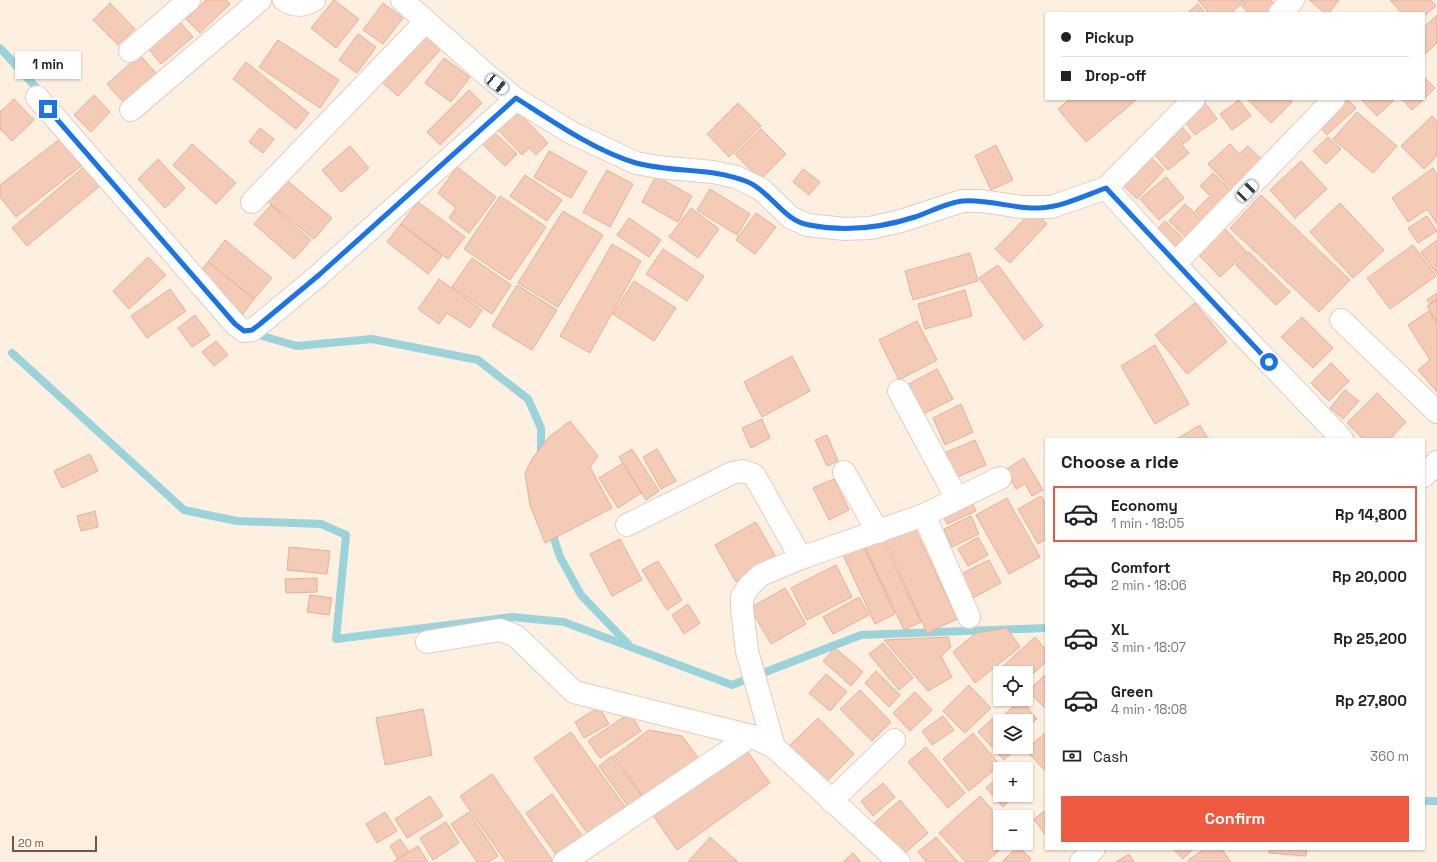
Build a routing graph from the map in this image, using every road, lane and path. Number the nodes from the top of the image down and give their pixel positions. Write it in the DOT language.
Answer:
graph roads {
  1 [pos="189,0"];
  2 [pos="260,0"];
  3 [pos="284,0"];
  4 [pos="314,0"];
  5 [pos="402,0"];
  6 [pos="1293,0"];
  7 [pos="1281,12"];
  8 [pos="426,21"];
  9 [pos="130,51"];
  10 [pos="37,97"];
  11 [pos="516,98"];
  12 [pos="1193,100"];
  13 [pos="1333,100"];
  14 [pos="131,110"];
  15 [pos="1106,188"];
  16 [pos="252,202"];
  17 [pos="1175,264"];
  18 [pos="1341,320"];
  19 [pos="899,391"];
  20 [pos="1437,412"];
  21 [pos="1341,438"];
  22 [pos="1437,462"];
  23 [pos="844,472"];
  24 [pos="1425,475"];
  25 [pos="1000,478"];
  26 [pos="957,499"];
  27 [pos="924,515"];
  28 [pos="627,525"];
  29 [pos="878,532"];
  30 [pos="801,558"];
  31 [pos="969,617"];
  32 [pos="426,642"];
  33 [pos="751,736"];
  34 [pos="894,740"];
  35 [pos="774,747"];
  36 [pos="831,800"];
  37 [pos="1093,850"];
  38 [pos="564,862"];
  39 [pos="899,862"];
  40 [pos="1081,862"];
  1 -- 9 [label="street"];
  2 -- 14 [label="street"];
  3 -- 4 [label="street"];
  5 -- 8 [label="street"];
  6 -- 7 [label="street"];
  8 -- 11 [label="street"];
  8 -- 16 [label="street"];
  10 -- 11 [label="street"];
  11 -- 15 [label="street"];
  12 -- 15 [label="street"];
  13 -- 17 [label="street"];
  15 -- 17 [label="street"];
  17 -- 21 [label="street"];
  18 -- 20 [label="street"];
  19 -- 26 [label="street"];
  22 -- 24 [label="street"];
  23 -- 29 [label="street"];
  25 -- 26 [label="street"];
  26 -- 27 [label="street"];
  27 -- 29 [label="street"];
  27 -- 31 [label="street"];
  28 -- 30 [label="street"];
  29 -- 30 [label="street"];
  30 -- 35 [label="street"];
  32 -- 33 [label="street"];
  33 -- 35 [label="street"];
  33 -- 38 [label="street"];
  34 -- 36 [label="street"];
  35 -- 36 [label="street"];
  36 -- 39 [label="street"];
  37 -- 40 [label="street"];
}
